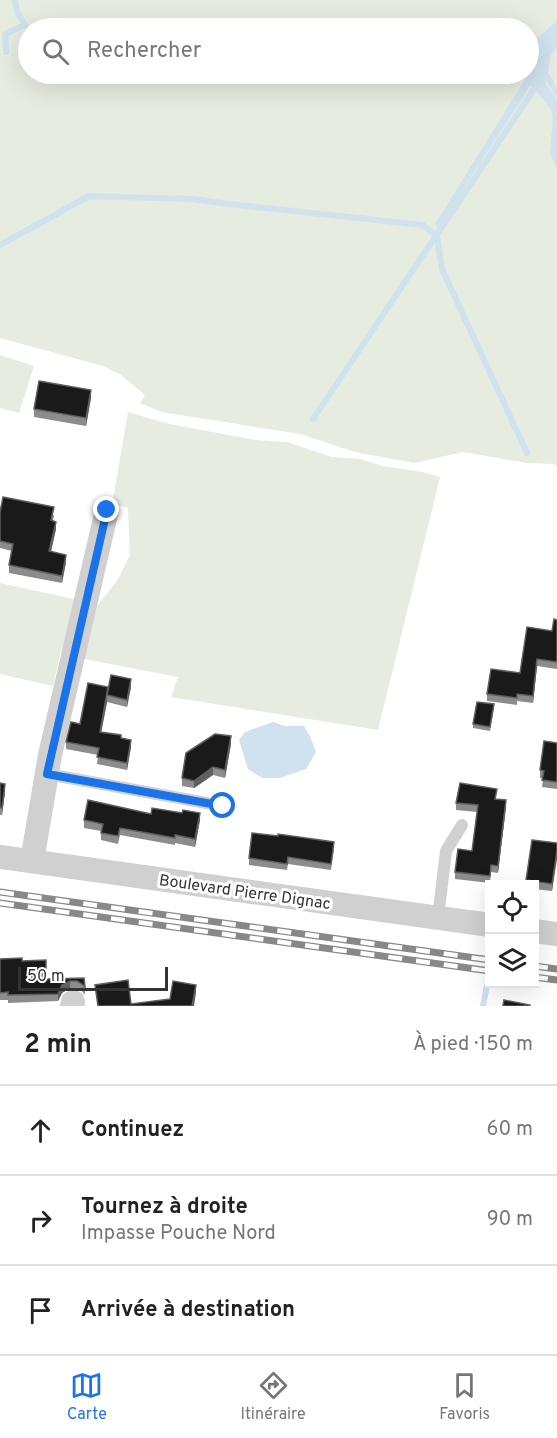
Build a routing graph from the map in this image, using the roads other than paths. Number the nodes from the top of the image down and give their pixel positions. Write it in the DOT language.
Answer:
graph roads {
  1 [pos="107,510"];
  2 [pos="47,774"];
  3 [pos="223,806"];
  4 [pos="462,825"];
  5 [pos="0,857"];
  6 [pos="32,861"];
  7 [pos="438,918"];
  8 [pos="485,924"];
  9 [pos="539,932"];
  10 [pos="557,934"];
  1 -- 2 [label="street"];
  2 -- 3 [label="lane"];
  2 -- 6 [label="street"];
  4 -- 7 [label="lane"];
  5 -- 6 [label="street, Boulevard Pierre Dignac"];
  6 -- 7 [label="street, Boulevard Pierre Dignac"];
  7 -- 8 [label="street, Boulevard Pierre Dignac"];
  9 -- 10 [label="street"];
}
